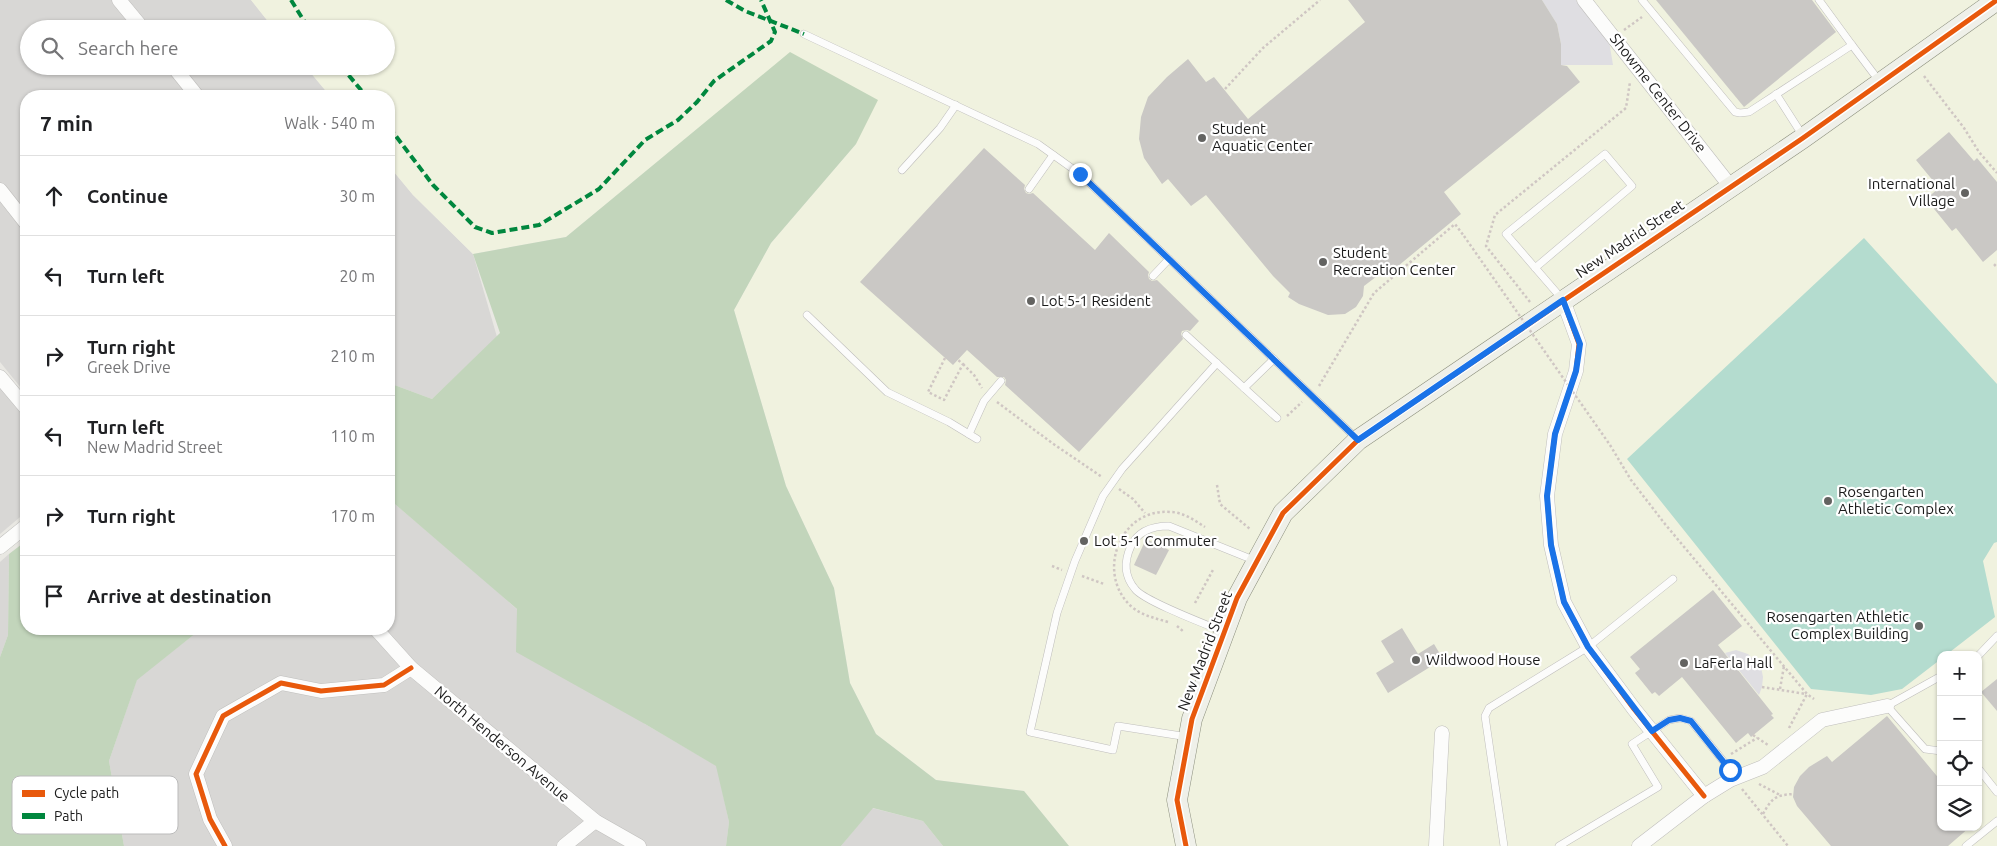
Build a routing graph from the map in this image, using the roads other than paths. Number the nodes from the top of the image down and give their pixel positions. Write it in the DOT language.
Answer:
graph roads {
  1 [pos="119,0"];
  2 [pos="1584,0"];
  3 [pos="1642,0"];
  4 [pos="1819,0"];
  5 [pos="1997,0"];
  6 [pos="136,20"];
  7 [pos="804,34"];
  8 [pos="1852,45"];
  9 [pos="180,75"];
  10 [pos="1881,83"];
  11 [pos="192,90"];
  12 [pos="1776,94"];
  13 [pos="956,105"];
  14 [pos="1804,138"];
  15 [pos="1053,155"];
  16 [pos="902,170"];
  17 [pos="1731,187"];
  18 [pos="1029,189"];
  19 [pos="0,190"];
  20 [pos="20,215"];
  21 [pos="1169,259"];
  22 [pos="1535,268"];
  23 [pos="1153,276"];
  24 [pos="1563,300"];
  25 [pos="807,315"];
  26 [pos="1186,335"];
  27 [pos="1274,359"];
  28 [pos="1216,363"];
  29 [pos="0,377"];
  30 [pos="1001,381"];
  31 [pos="1244,388"];
  32 [pos="20,401"];
  33 [pos="1277,418"];
  34 [pos="969,434"];
  35 [pos="977,439"];
  36 [pos="1358,440"];
  37 [pos="20,531"];
  38 [pos="0,547"];
  39 [pos="1256,562"];
  40 [pos="1673,579"];
  41 [pos="1224,632"];
  42 [pos="381,635"];
  43 [pos="1997,636"];
  44 [pos="1588,647"];
  45 [pos="1982,652"];
  46 [pos="411,668"];
  47 [pos="1937,678"];
  48 [pos="1887,706"];
  49 [pos="1652,731"];
  50 [pos="1442,733"];
  51 [pos="1189,737"];
  52 [pos="1937,750"];
  53 [pos="1982,773"];
  54 [pos="1736,777"];
  55 [pos="1997,792"];
  56 [pos="1704,796"];
  57 [pos="595,821"];
  58 [pos="1997,821"];
  59 [pos="225,846"];
  60 [pos="564,846"];
  61 [pos="639,846"];
  62 [pos="1186,846"];
  63 [pos="1436,846"];
  64 [pos="1504,846"];
  65 [pos="1559,846"];
  66 [pos="1639,846"];
  67 [pos="1966,846"];
  1 -- 6 [label="street"];
  2 -- 17 [label="street, Showme Center Drive"];
  3 -- 12 [label="lane"];
  4 -- 8 [label="lane"];
  5 -- 10 [label="street, New Madrid Street"];
  7 -- 13 [label="lane"];
  8 -- 10 [label="lane"];
  8 -- 12 [label="lane"];
  9 -- 11 [label="street"];
  10 -- 14 [label="street, New Madrid Street"];
  12 -- 14 [label="lane"];
  13 -- 15 [label="lane"];
  13 -- 16 [label="lane"];
  14 -- 17 [label="street, New Madrid Street"];
  15 -- 18 [label="lane"];
  15 -- 21 [label="lane"];
  17 -- 24 [label="street, New Madrid Street"];
  19 -- 20 [label="street"];
  21 -- 23 [label="lane"];
  21 -- 27 [label="lane"];
  22 -- 22 [label="lane"];
  22 -- 24 [label="lane"];
  24 -- 36 [label="street, New Madrid Street"];
  24 -- 44 [label="street"];
  25 -- 34 [label="lane"];
  26 -- 28 [label="lane"];
  27 -- 31 [label="lane"];
  27 -- 36 [label="lane"];
  28 -- 31 [label="lane"];
  28 -- 51 [label="lane"];
  29 -- 32 [label="street"];
  30 -- 34 [label="lane"];
  31 -- 33 [label="lane"];
  34 -- 35 [label="lane"];
  36 -- 39 [label="street, New Madrid Street"];
  37 -- 38 [label="street"];
  39 -- 41 [label="street, New Madrid Street"];
  39 -- 41 [label="lane"];
  40 -- 44 [label="lane"];
  41 -- 51 [label="street, New Madrid Street"];
  42 -- 46 [label="street, North Henderson Avenue"];
  43 -- 45 [label="lane"];
  44 -- 49 [label="street"];
  44 -- 64 [label="lane"];
  46 -- 57 [label="street, North Henderson Avenue"];
  46 -- 59 [label="street"];
  47 -- 48 [label="lane"];
  48 -- 52 [label="lane"];
  48 -- 54 [label="street"];
  49 -- 54 [label="lane"];
  49 -- 56 [label="street"];
  49 -- 65 [label="lane"];
  50 -- 63 [label="street"];
  51 -- 62 [label="street, New Madrid Street"];
  53 -- 55 [label="lane"];
  54 -- 56 [label="street"];
  56 -- 66 [label="street"];
  57 -- 60 [label="street"];
  57 -- 61 [label="street, North Henderson Avenue"];
  58 -- 67 [label="lane"];
}
